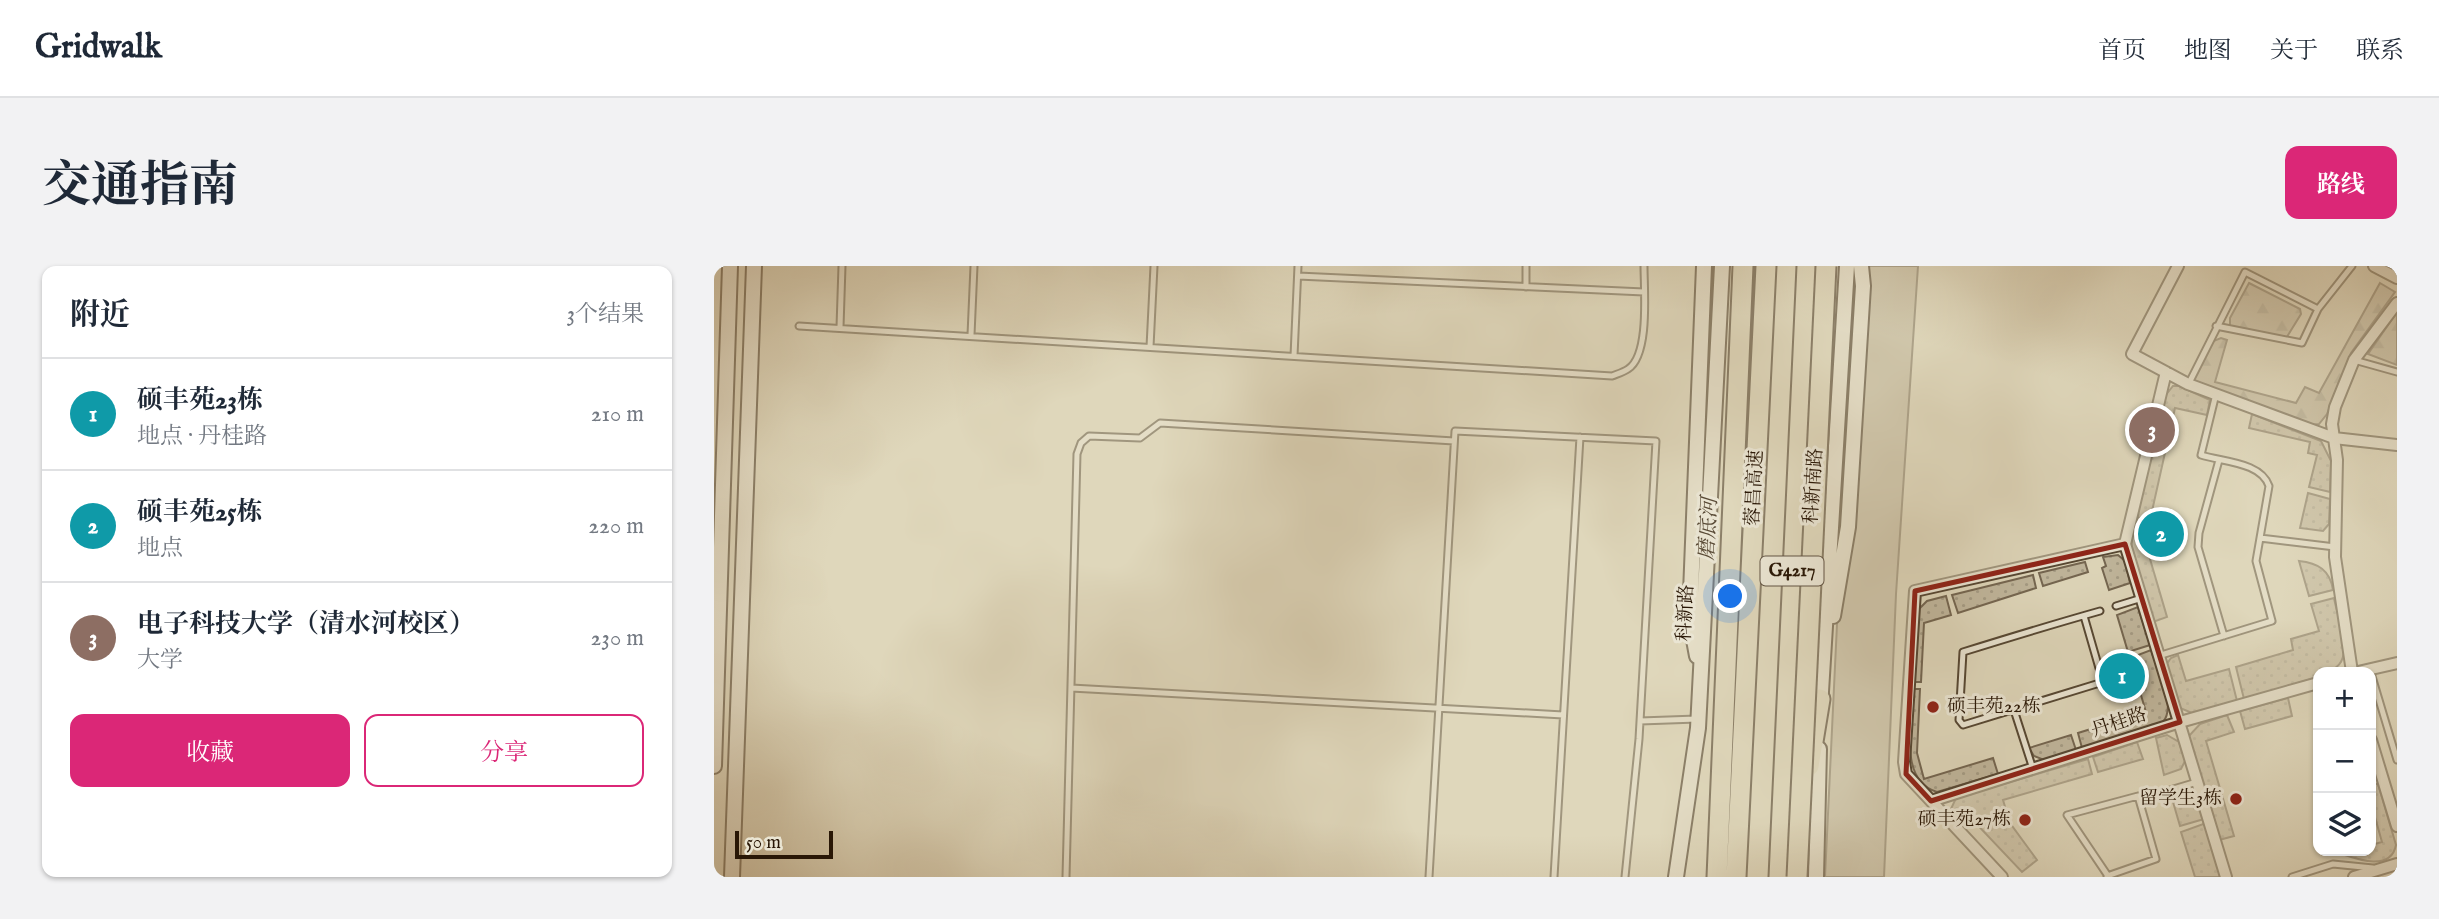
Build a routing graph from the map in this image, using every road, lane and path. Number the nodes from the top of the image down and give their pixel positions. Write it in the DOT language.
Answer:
graph roads {
  1 [pos="730,266"];
  2 [pos="754,266"];
  3 [pos="842,266"];
  4 [pos="974,266"];
  5 [pos="1154,266"];
  6 [pos="1298,266"];
  7 [pos="1526,266"];
  8 [pos="1644,266"];
  9 [pos="1704,266"];
  10 [pos="1722,266"];
  11 [pos="1742,266"];
  12 [pos="1766,266"];
  13 [pos="1807,266"];
  14 [pos="1826,266"];
  15 [pos="1847,266"];
  16 [pos="1861,266"];
  17 [pos="2178,266"];
  18 [pos="2352,266"];
  19 [pos="2374,266"];
  20 [pos="1298,276"];
  21 [pos="2397,278"];
  22 [pos="1526,287"];
  23 [pos="1644,292"];
  24 [pos="2397,303"];
  25 [pos="2318,309"];
  26 [pos="799,326"];
  27 [pos="2216,326"];
  28 [pos="840,327"];
  29 [pos="971,335"];
  30 [pos="1150,347"];
  31 [pos="1294,356"];
  32 [pos="2354,360"];
  33 [pos="2166,372"];
  34 [pos="2397,372"];
  35 [pos="2188,384"];
  36 [pos="2216,394"];
  37 [pos="1580,437"];
  38 [pos="2334,438"];
  39 [pos="1454,441"];
  40 [pos="2397,445"];
  41 [pos="2219,460"];
  42 [pos="2260,538"];
  43 [pos="2126,544"];
  44 [pos="2335,547"];
  45 [pos="2142,598"];
  46 [pos="2116,606"];
  47 [pos="2100,611"];
  48 [pos="2084,616"];
  49 [pos="2224,636"];
  50 [pos="2158,656"];
  51 [pos="2397,663"];
  52 [pos="2351,667"];
  53 [pos="2376,669"];
  54 [pos="1701,675"];
  55 [pos="2313,684"];
  56 [pos="1071,688"];
  57 [pos="2376,695"];
  58 [pos="1820,698"];
  59 [pos="715,699"];
  60 [pos="1439,708"];
  61 [pos="2014,710"];
  62 [pos="1563,715"];
  63 [pos="1699,719"];
  64 [pos="1640,720"];
  65 [pos="2180,722"];
  66 [pos="2395,745"];
  67 [pos="2376,757"];
  68 [pos="2397,760"];
  69 [pos="714,766"];
  70 [pos="2033,769"];
  71 [pos="2198,782"];
  72 [pos="2170,790"];
  73 [pos="2155,795"];
  74 [pos="2138,796"];
  75 [pos="1931,801"];
  76 [pos="2397,826"];
  77 [pos="2388,869"];
  78 [pos="2106,876"];
  79 [pos="732,877"];
  80 [pos="1066,877"];
  81 [pos="1429,877"];
  82 [pos="1554,877"];
  83 [pos="1625,877"];
  84 [pos="1676,877"];
  85 [pos="1717,877"];
  86 [pos="1736,877"];
  87 [pos="1779,877"];
  88 [pos="1790,877"];
  89 [pos="1797,877"];
  90 [pos="1816,877"];
  91 [pos="2002,877"];
  92 [pos="2226,877"];
  93 [pos="2292,877"];
  94 [pos="2354,877"];
  1 -- 59 [label="main road"];
  2 -- 79 [label="main road"];
  3 -- 28 [label="lane"];
  4 -- 29 [label="lane"];
  5 -- 30 [label="lane"];
  6 -- 20 [label="lane"];
  7 -- 22 [label="lane"];
  8 -- 23 [label="lane"];
  9 -- 54 [label="main road"];
  10 -- 54 [label="main road, 科新路"];
  11 -- 85 [label="highway"];
  12 -- 86 [label="highway, 蓉昌高速 / G4217"];
  13 -- 87 [label="highway, G4217"];
  14 -- 89 [label="highway, bridge"];
  15 -- 58 [label="main road, 科新南路"];
  16 -- 58 [label="main road"];
  17 -- 33 [label="street"];
  18 -- 25 [label="lane"];
  19 -- 21 [label="street"];
  20 -- 22 [label="lane"];
  20 -- 31 [label="lane"];
  22 -- 23 [label="lane"];
  23 -- 31 [label="lane"];
  24 -- 32 [label="street"];
  25 -- 27 [label="lane"];
  25 -- 27 [label="lane"];
  26 -- 28 [label="lane"];
  27 -- 35 [label="lane"];
  28 -- 29 [label="lane"];
  29 -- 30 [label="lane"];
  30 -- 31 [label="lane"];
  32 -- 34 [label="lane"];
  32 -- 38 [label="street"];
  33 -- 35 [label="street"];
  33 -- 43 [label="street"];
  35 -- 36 [label="street"];
  36 -- 38 [label="street"];
  36 -- 41 [label="lane"];
  37 -- 39 [label="lane"];
  37 -- 62 [label="lane"];
  37 -- 64 [label="lane"];
  38 -- 40 [label="street"];
  38 -- 44 [label="street"];
  39 -- 56 [label="lane"];
  39 -- 60 [label="lane"];
  41 -- 42 [label="lane"];
  41 -- 49 [label="lane"];
  42 -- 44 [label="lane"];
  42 -- 49 [label="lane"];
  43 -- 45 [label="street"];
  43 -- 75 [label="street"];
  44 -- 52 [label="street"];
  45 -- 46 [label="lane"];
  45 -- 50 [label="street"];
  47 -- 48 [label="lane"];
  48 -- 61 [label="lane"];
  48 -- 61 [label="lane"];
  49 -- 50 [label="lane"];
  50 -- 65 [label="street"];
  51 -- 53 [label="street"];
  54 -- 63 [label="main road, 科新路"];
  55 -- 65 [label="street, 丹桂路"];
  56 -- 60 [label="lane"];
  56 -- 80 [label="lane"];
  57 -- 66 [label="lane"];
  58 -- 88 [label="highway"];
  58 -- 90 [label="main road, 科新南路"];
  59 -- 69 [label="main road"];
  60 -- 62 [label="lane"];
  60 -- 81 [label="lane"];
  61 -- 70 [label="lane"];
  62 -- 82 [label="lane"];
  63 -- 64 [label="lane"];
  63 -- 84 [label="main road, 科新路"];
  64 -- 83 [label="lane"];
  65 -- 70 [label="street, 丹桂路"];
  65 -- 71 [label="street"];
  66 -- 68 [label="lane"];
  67 -- 76 [label="street"];
  70 -- 75 [label="street, 丹桂路"];
  71 -- 72 [label="lane"];
  71 -- 92 [label="street"];
  73 -- 74 [label="lane"];
  74 -- 78 [label="lane"];
  74 -- 78 [label="lane"];
  75 -- 91 [label="street"];
  77 -- 93 [label="lane"];
  77 -- 94 [label="street"];
}
